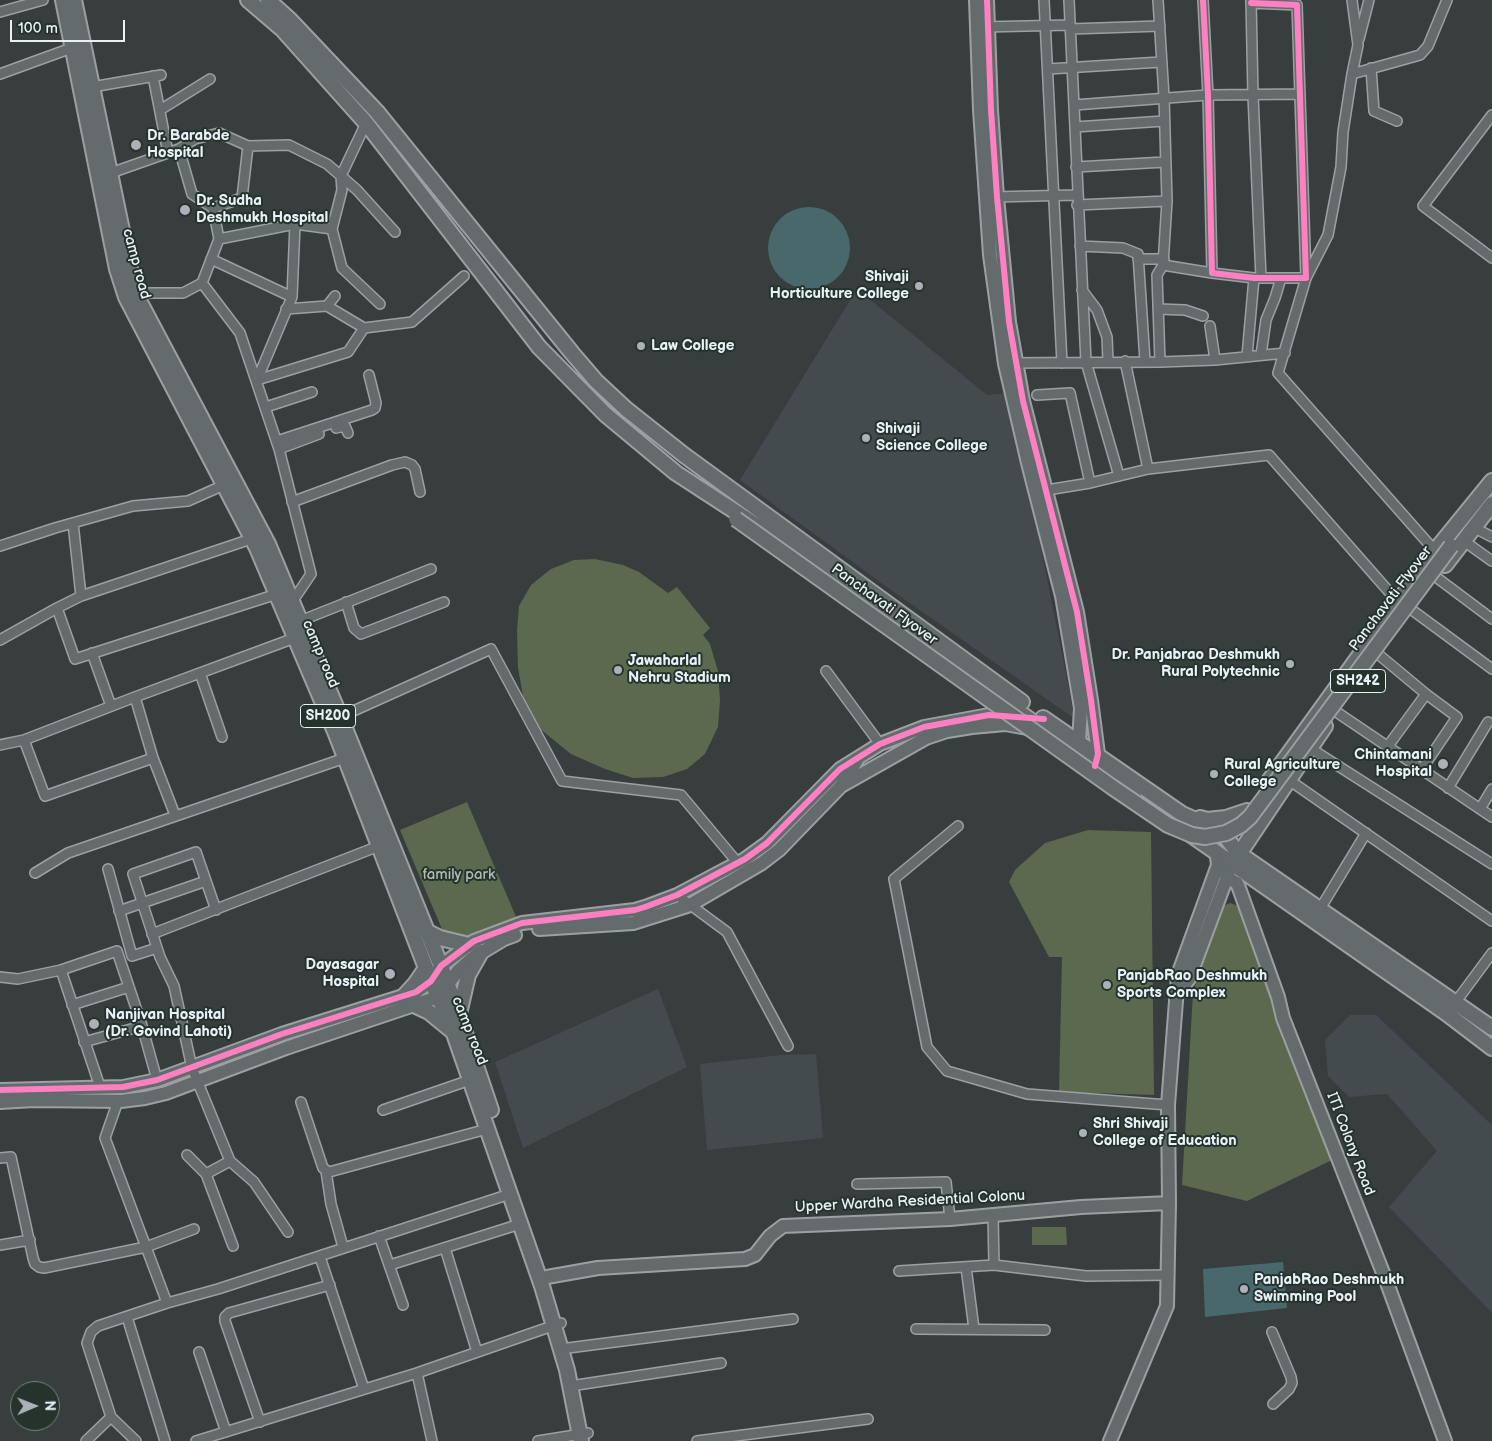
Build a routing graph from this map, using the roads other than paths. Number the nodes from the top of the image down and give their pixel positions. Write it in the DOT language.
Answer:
graph roads {
  1 [pos="43,0"];
  2 [pos="63,0"];
  3 [pos="74,0"];
  4 [pos="248,0"];
  5 [pos="268,0"];
  6 [pos="976,0"];
  7 [pos="987,0"];
  8 [pos="1044,0"];
  9 [pos="1069,0"];
  10 [pos="1158,0"];
  11 [pos="1203,0"];
  12 [pos="1352,0"];
  13 [pos="1369,0"];
  14 [pos="1447,0"];
  15 [pos="1251,2"];
  16 [pos="0,12"];
  17 [pos="1046,26"];
  18 [pos="1160,26"];
  19 [pos="983,27"];
  20 [pos="1070,27"];
  21 [pos="1358,45"];
  22 [pos="79,51"];
  23 [pos="1162,62"];
  24 [pos="1072,66"];
  25 [pos="1371,68"];
  26 [pos="1048,69"];
  27 [pos="0,74"];
  28 [pos="1352,74"];
  29 [pos="210,79"];
  30 [pos="92,87"];
  31 [pos="1300,94"];
  32 [pos="1208,95"];
  33 [pos="1253,95"];
  34 [pos="1164,97"];
  35 [pos="1074,105"];
  36 [pos="160,110"];
  37 [pos="377,112"];
  38 [pos="1492,115"];
  39 [pos="1164,120"];
  40 [pos="1397,121"];
  41 [pos="366,123"];
  42 [pos="1075,127"];
  43 [pos="403,144"];
  44 [pos="248,146"];
  45 [pos="180,149"];
  46 [pos="168,153"];
  47 [pos="390,154"];
  48 [pos="1165,162"];
  49 [pos="1076,167"];
  50 [pos="104,175"];
  51 [pos="341,176"];
  52 [pos="1077,195"];
  53 [pos="1054,196"];
  54 [pos="991,197"];
  55 [pos="1168,201"];
  56 [pos="1078,205"];
  57 [pos="214,208"];
  58 [pos="295,224"];
  59 [pos="332,229"];
  60 [pos="395,232"];
  61 [pos="219,239"];
  62 [pos="1080,246"];
  63 [pos="1492,258"];
  64 [pos="211,259"];
  65 [pos="1138,259"];
  66 [pos="1164,262"];
  67 [pos="1212,273"];
  68 [pos="464,276"];
  69 [pos="1258,278"];
  70 [pos="1281,278"];
  71 [pos="1306,278"];
  72 [pos="202,283"];
  73 [pos="1082,290"];
  74 [pos="135,293"];
  75 [pos="335,296"];
  76 [pos="292,297"];
  77 [pos="380,304"];
  78 [pos="327,306"];
  79 [pos="1158,309"];
  80 [pos="286,310"];
  81 [pos="1203,316"];
  82 [pos="1210,326"];
  83 [pos="364,328"];
  84 [pos="1285,353"];
  85 [pos="1261,355"];
  86 [pos="1247,356"];
  87 [pos="1215,360"];
  88 [pos="1108,361"];
  89 [pos="1125,361"];
  90 [pos="1145,361"];
  91 [pos="1062,362"];
  92 [pos="1086,362"];
  93 [pos="1160,362"];
  94 [pos="1011,363"];
  95 [pos="369,375"];
  96 [pos="257,380"];
  97 [pos="312,392"];
  98 [pos="1036,395"];
  99 [pos="266,407"];
  100 [pos="348,434"];
  101 [pos="206,439"];
  102 [pos="278,445"];
  103 [pos="1148,469"];
  104 [pos="1120,476"];
  105 [pos="1492,481"];
  106 [pos="1090,483"];
  107 [pos="224,485"];
  108 [pos="1047,490"];
  109 [pos="420,492"];
  110 [pos="292,502"];
  111 [pos="725,504"];
  112 [pos="1492,504"];
  113 [pos="73,523"];
  114 [pos="257,536"];
  115 [pos="1492,536"];
  116 [pos="1464,537"];
  117 [pos="1053,539"];
  118 [pos="0,546"];
  119 [pos="1435,551"];
  120 [pos="1492,561"];
  121 [pos="430,569"];
  122 [pos="1436,577"];
  123 [pos="277,594"];
  124 [pos="81,596"];
  125 [pos="292,602"];
  126 [pos="346,602"];
  127 [pos="444,602"];
  128 [pos="1398,602"];
  129 [pos="57,608"];
  130 [pos="1412,610"];
  131 [pos="1492,619"];
  132 [pos="300,631"];
  133 [pos="0,640"];
  134 [pos="92,653"];
  135 [pos="1378,654"];
  136 [pos="1492,669"];
  137 [pos="826,671"];
  138 [pos="200,673"];
  139 [pos="1426,694"];
  140 [pos="135,697"];
  141 [pos="111,706"];
  142 [pos="1335,711"];
  143 [pos="340,717"];
  144 [pos="1044,719"];
  145 [pos="1026,722"];
  146 [pos="1488,722"];
  147 [pos="222,737"];
  148 [pos="24,740"];
  149 [pos="880,744"];
  150 [pos="0,745"];
  151 [pos="1388,746"];
  152 [pos="1077,747"];
  153 [pos="1310,748"];
  154 [pos="153,758"];
  155 [pos="345,758"];
  156 [pos="858,758"];
  157 [pos="1096,760"];
  158 [pos="1422,769"];
  159 [pos="1289,780"];
  160 [pos="841,786"];
  161 [pos="1448,788"];
  162 [pos="1492,788"];
  163 [pos="1480,809"];
  164 [pos="1247,811"];
  165 [pos="1182,814"];
  166 [pos="175,815"];
  167 [pos="1492,817"];
  168 [pos="958,826"];
  169 [pos="1222,832"];
  170 [pos="1366,832"];
  171 [pos="380,846"];
  172 [pos="738,862"];
  173 [pos="1227,863"];
  174 [pos="1492,864"];
  175 [pos="108,870"];
  176 [pos="35,873"];
  177 [pos="206,881"];
  178 [pos="677,895"];
  179 [pos="142,904"];
  180 [pos="690,905"];
  181 [pos="216,910"];
  182 [pos="119,911"];
  183 [pos="1325,918"];
  184 [pos="1492,921"];
  185 [pos="426,931"];
  186 [pos="152,934"];
  187 [pos="157,948"];
  188 [pos="475,949"];
  189 [pos="1492,953"];
  190 [pos="441,966"];
  191 [pos="426,968"];
  192 [pos="61,970"];
  193 [pos="0,977"];
  194 [pos="431,981"];
  195 [pos="447,986"];
  196 [pos="129,987"];
  197 [pos="438,997"];
  198 [pos="409,1001"];
  199 [pos="1455,1003"];
  200 [pos="72,1005"];
  201 [pos="459,1015"];
  202 [pos="142,1026"];
  203 [pos="1492,1028"];
  204 [pos="454,1032"];
  205 [pos="84,1042"];
  206 [pos="788,1046"];
  207 [pos="1492,1048"];
  208 [pos="192,1068"];
  209 [pos="157,1080"];
  210 [pos="470,1080"];
  211 [pos="198,1081"];
  212 [pos="100,1087"];
  213 [pos="0,1090"];
  214 [pos="118,1101"];
  215 [pos="0,1102"];
  216 [pos="301,1102"];
  217 [pos="1168,1105"];
  218 [pos="383,1110"];
  219 [pos="487,1129"];
  220 [pos="186,1155"];
  221 [pos="0,1158"];
  222 [pos="230,1161"];
  223 [pos="326,1171"];
  224 [pos="206,1174"];
  225 [pos="857,1184"];
  226 [pos="510,1194"];
  227 [pos="1169,1203"];
  228 [pos="993,1215"];
  229 [pos="950,1219"];
  230 [pos="520,1224"];
  231 [pos="194,1229"];
  232 [pos="288,1232"];
  233 [pos="379,1236"];
  234 [pos="30,1240"];
  235 [pos="0,1245"];
  236 [pos="233,1246"];
  237 [pos="146,1247"];
  238 [pos="343,1247"];
  239 [pos="445,1248"];
  240 [pos="320,1257"];
  241 [pos="390,1265"];
  242 [pos="994,1265"];
  243 [pos="966,1267"];
  244 [pos="900,1271"];
  245 [pos="1169,1275"];
  246 [pos="547,1278"];
  247 [pos="330,1286"];
  248 [pos="167,1303"];
  249 [pos="403,1305"];
  250 [pos="126,1317"];
  251 [pos="793,1319"];
  252 [pos="557,1325"];
  253 [pos="916,1329"];
  254 [pos="974,1329"];
  255 [pos="1045,1330"];
  256 [pos="1272,1332"];
  257 [pos="568,1348"];
  258 [pos="199,1352"];
  259 [pos="477,1352"];
  260 [pos="721,1363"];
  261 [pos="417,1373"];
  262 [pos="577,1384"];
  263 [pos="364,1389"];
  264 [pos="1273,1404"];
  265 [pos="111,1417"];
  266 [pos="868,1419"];
  267 [pos="260,1422"];
  268 [pos="226,1432"];
  269 [pos="585,1437"];
  270 [pos="86,1441"];
  271 [pos="136,1441"];
  272 [pos="165,1441"];
  273 [pos="196,1441"];
  274 [pos="432,1441"];
  275 [pos="538,1441"];
  276 [pos="697,1441"];
  277 [pos="1110,1441"];
  278 [pos="1445,1441"];
  1 -- 16 [label="street"];
  2 -- 22 [label="main road, camp road / SH200"];
  3 -- 22 [label="main road, camp road / SH200"];
  4 -- 41 [label="main road"];
  5 -- 37 [label="main road"];
  6 -- 19 [label="street"];
  7 -- 19 [label="street"];
  8 -- 17 [label="street"];
  9 -- 20 [label="street"];
  10 -- 18 [label="street"];
  11 -- 32 [label="street"];
  12 -- 21 [label="street"];
  13 -- 21 [label="street"];
  14 -- 25 [label="street"];
  15 -- 31 [label="street"];
  15 -- 33 [label="street"];
  17 -- 19 [label="street"];
  17 -- 20 [label="street"];
  17 -- 26 [label="street"];
  18 -- 20 [label="street"];
  18 -- 23 [label="street"];
  19 -- 54 [label="street"];
  20 -- 24 [label="street"];
  21 -- 28 [label="street"];
  22 -- 27 [label="street"];
  22 -- 30 [label="main road, camp road / SH200"];
  22 -- 50 [label="main road, camp road / SH200"];
  23 -- 24 [label="street"];
  23 -- 34 [label="street"];
  24 -- 26 [label="street"];
  24 -- 35 [label="street"];
  25 -- 28 [label="street"];
  25 -- 40 [label="street"];
  26 -- 53 [label="street"];
  28 -- 71 [label="street"];
  29 -- 36 [label="street"];
  30 -- 36 [label="street"];
  30 -- 50 [label="main road, camp road / SH200"];
  31 -- 33 [label="street"];
  31 -- 71 [label="street"];
  32 -- 33 [label="street"];
  32 -- 34 [label="street"];
  32 -- 67 [label="street"];
  33 -- 69 [label="street"];
  34 -- 35 [label="street"];
  34 -- 39 [label="street"];
  35 -- 42 [label="street"];
  36 -- 46 [label="street"];
  37 -- 41 [label="main road"];
  37 -- 43 [label="main road"];
  38 -- 63 [label="street"];
  39 -- 42 [label="street"];
  39 -- 48 [label="street"];
  41 -- 47 [label="main road"];
  41 -- 51 [label="street"];
  42 -- 49 [label="street"];
  43 -- 47 [label="main road"];
  43 -- 144 [label="main road"];
  44 -- 45 [label="street"];
  44 -- 51 [label="street"];
  44 -- 57 [label="street"];
  45 -- 46 [label="street"];
  45 -- 57 [label="street"];
  46 -- 50 [label="street"];
  47 -- 111 [label="main road"];
  48 -- 49 [label="street"];
  48 -- 55 [label="street"];
  49 -- 52 [label="street"];
  50 -- 74 [label="main road, camp road / SH200"];
  50 -- 101 [label="main road, camp road / SH200"];
  51 -- 59 [label="street"];
  51 -- 60 [label="street"];
  52 -- 53 [label="street"];
  52 -- 56 [label="street"];
  53 -- 54 [label="street"];
  53 -- 91 [label="street"];
  54 -- 94 [label="street"];
  55 -- 56 [label="street"];
  55 -- 66 [label="street"];
  56 -- 62 [label="street"];
  57 -- 61 [label="street"];
  58 -- 59 [label="street"];
  58 -- 61 [label="street"];
  58 -- 76 [label="street"];
  59 -- 77 [label="street"];
  61 -- 64 [label="street"];
  62 -- 65 [label="street"];
  62 -- 73 [label="street"];
  64 -- 72 [label="street"];
  64 -- 76 [label="street"];
  65 -- 66 [label="street"];
  65 -- 90 [label="street"];
  66 -- 67 [label="street"];
  66 -- 79 [label="street"];
  67 -- 69 [label="street"];
  68 -- 83 [label="street"];
  69 -- 70 [label="street"];
  69 -- 86 [label="street"];
  70 -- 71 [label="street"];
  70 -- 85 [label="street"];
  71 -- 84 [label="street"];
  72 -- 74 [label="street"];
  72 -- 96 [label="street"];
  73 -- 88 [label="street"];
  73 -- 92 [label="street"];
  74 -- 101 [label="main road, camp road / SH200"];
  75 -- 78 [label="street"];
  76 -- 80 [label="street"];
  78 -- 80 [label="street"];
  78 -- 83 [label="street"];
  79 -- 81 [label="street"];
  79 -- 93 [label="street"];
  80 -- 96 [label="street"];
  82 -- 87 [label="street"];
  83 -- 96 [label="street"];
  84 -- 85 [label="street"];
  84 -- 119 [label="street"];
  85 -- 86 [label="street"];
  86 -- 87 [label="street"];
  87 -- 93 [label="street"];
  88 -- 89 [label="street"];
  88 -- 92 [label="street"];
  89 -- 90 [label="street"];
  89 -- 103 [label="street"];
  90 -- 93 [label="street"];
  91 -- 92 [label="street"];
  91 -- 94 [label="street"];
  92 -- 104 [label="street"];
  94 -- 108 [label="street"];
  94 -- 117 [label="street"];
  95 -- 102 [label="street"];
  96 -- 99 [label="street"];
  97 -- 99 [label="street"];
  98 -- 106 [label="street"];
  99 -- 102 [label="street"];
  100 -- 102 [label="street"];
  101 -- 107 [label="main road, camp road / SH200"];
  101 -- 114 [label="main road, camp road / SH200"];
  102 -- 110 [label="street"];
  103 -- 104 [label="street"];
  103 -- 128 [label="street"];
  104 -- 106 [label="street"];
  105 -- 119 [label="main road, SH242"];
  106 -- 108 [label="street"];
  107 -- 113 [label="street"];
  107 -- 114 [label="main road, camp road / SH200"];
  108 -- 117 [label="street"];
  109 -- 110 [label="street"];
  110 -- 125 [label="street"];
  111 -- 145 [label="main road"];
  111 -- 145 [label="main road, Panchavati Flyover, bridge"];
  112 -- 116 [label="main road, SH242"];
  113 -- 118 [label="street"];
  113 -- 124 [label="street"];
  114 -- 123 [label="main road, camp road / SH200"];
  114 -- 124 [label="street"];
  114 -- 125 [label="main road, camp road / SH200"];
  115 -- 116 [label="street"];
  116 -- 120 [label="street"];
  116 -- 122 [label="main road, SH242"];
  116 -- 145 [label="main road, Panchavati Flyover, bridge"];
  117 -- 152 [label="street"];
  117 -- 157 [label="street"];
  119 -- 128 [label="main road, SH242"];
  121 -- 126 [label="street"];
  122 -- 130 [label="main road, SH242"];
  122 -- 131 [label="street"];
  123 -- 132 [label="main road, camp road / SH200"];
  123 -- 134 [label="street"];
  124 -- 129 [label="street"];
  125 -- 132 [label="main road, camp road / SH200"];
  126 -- 127 [label="street"];
  126 -- 132 [label="street"];
  128 -- 164 [label="main road, SH242"];
  129 -- 133 [label="street"];
  129 -- 134 [label="street"];
  130 -- 135 [label="main road, SH242"];
  130 -- 136 [label="street"];
  132 -- 138 [label="street"];
  132 -- 143 [label="main road, camp road / SH200"];
  132 -- 155 [label="main road, camp road / SH200"];
  134 -- 141 [label="street"];
  135 -- 139 [label="street"];
  135 -- 142 [label="main road, SH242"];
  137 -- 149 [label="street"];
  138 -- 140 [label="street"];
  138 -- 147 [label="street"];
  139 -- 151 [label="street"];
  139 -- 158 [label="street"];
  140 -- 141 [label="street"];
  140 -- 154 [label="street"];
  141 -- 148 [label="street"];
  142 -- 151 [label="street"];
  142 -- 153 [label="main road, SH242"];
  143 -- 172 [label="street"];
  143 -- 185 [label="main road, camp road / SH200"];
  144 -- 145 [label="street"];
  144 -- 152 [label="main road"];
  145 -- 149 [label="street"];
  145 -- 152 [label="main road"];
  145 -- 160 [label="street, Panchavati Flyover"];
  146 -- 161 [label="street"];
  148 -- 150 [label="street"];
  148 -- 154 [label="street"];
  149 -- 156 [label="street"];
  151 -- 158 [label="street"];
  152 -- 157 [label="main road"];
  153 -- 159 [label="main road, SH242"];
  153 -- 174 [label="street"];
  154 -- 166 [label="street"];
  155 -- 166 [label="street"];
  155 -- 171 [label="main road, camp road / SH200"];
  156 -- 160 [label="street"];
  156 -- 172 [label="street"];
  157 -- 165 [label="main road"];
  157 -- 173 [label="main road"];
  158 -- 161 [label="street"];
  159 -- 170 [label="street"];
  159 -- 173 [label="main road, SH242"];
  160 -- 180 [label="street"];
  161 -- 163 [label="street"];
  162 -- 163 [label="street"];
  163 -- 167 [label="street"];
  164 -- 165 [label="main road"];
  164 -- 169 [label="main road"];
  165 -- 169 [label="main road"];
  166 -- 176 [label="street"];
  168 -- 217 [label="street"];
  169 -- 173 [label="main road"];
  169 -- 173 [label="main road"];
  170 -- 183 [label="street"];
  170 -- 184 [label="street"];
  171 -- 181 [label="street"];
  171 -- 191 [label="main road, camp road / SH200"];
  172 -- 178 [label="street"];
  173 -- 183 [label="main road"];
  173 -- 217 [label="street"];
  173 -- 278 [label="street, ITI Colony Road"];
  175 -- 182 [label="street"];
  177 -- 179 [label="street"];
  177 -- 179 [label="street"];
  177 -- 181 [label="street"];
  178 -- 180 [label="street"];
  178 -- 188 [label="street"];
  179 -- 182 [label="street"];
  179 -- 186 [label="street"];
  180 -- 188 [label="street"];
  180 -- 206 [label="street"];
  181 -- 186 [label="street"];
  182 -- 187 [label="street"];
  183 -- 199 [label="main road"];
  183 -- 207 [label="main road"];
  185 -- 188 [label="main road"];
  185 -- 190 [label="main road, camp road / SH200"];
  186 -- 187 [label="street"];
  187 -- 208 [label="street"];
  188 -- 190 [label="street"];
  188 -- 195 [label="street"];
  188 -- 201 [label="main road"];
  189 -- 199 [label="street"];
  190 -- 194 [label="street"];
  190 -- 195 [label="main road, camp road / SH200"];
  191 -- 194 [label="main road, camp road / SH200"];
  191 -- 198 [label="main road"];
  192 -- 193 [label="street"];
  192 -- 196 [label="street"];
  192 -- 200 [label="street"];
  194 -- 197 [label="main road, camp road / SH200"];
  194 -- 198 [label="street"];
  195 -- 197 [label="street"];
  195 -- 201 [label="main road, camp road / SH200"];
  196 -- 200 [label="street"];
  196 -- 202 [label="street"];
  197 -- 198 [label="street"];
  197 -- 204 [label="main road, camp road / SH200"];
  198 -- 204 [label="main road"];
  198 -- 208 [label="street"];
  198 -- 211 [label="street"];
  199 -- 203 [label="main road"];
  200 -- 205 [label="street"];
  201 -- 246 [label="main road, camp road / SH200"];
  202 -- 205 [label="street"];
  202 -- 209 [label="street"];
  204 -- 210 [label="main road, camp road / SH200"];
  205 -- 212 [label="street"];
  208 -- 209 [label="street"];
  208 -- 211 [label="street"];
  209 -- 212 [label="street"];
  210 -- 218 [label="street"];
  210 -- 219 [label="main road, camp road / SH200"];
  211 -- 214 [label="street"];
  211 -- 222 [label="street"];
  212 -- 213 [label="street"];
  214 -- 215 [label="street"];
  214 -- 237 [label="street"];
  216 -- 223 [label="street"];
  217 -- 227 [label="street"];
  219 -- 223 [label="street"];
  219 -- 226 [label="main road, camp road / SH200"];
  220 -- 224 [label="street"];
  221 -- 234 [label="street"];
  222 -- 224 [label="street"];
  222 -- 232 [label="street"];
  223 -- 238 [label="street"];
  224 -- 236 [label="street"];
  225 -- 229 [label="street"];
  226 -- 230 [label="main road, camp road / SH200"];
  226 -- 233 [label="street"];
  227 -- 228 [label="street, Upper Wardha Residential Colonu"];
  227 -- 245 [label="street"];
  228 -- 229 [label="street, Upper Wardha Residential Colonu"];
  228 -- 242 [label="street"];
  229 -- 246 [label="street, Upper Wardha Residential Colonu"];
  230 -- 239 [label="street"];
  230 -- 252 [label="main road, camp road / SH200"];
  231 -- 237 [label="street"];
  233 -- 238 [label="street"];
  233 -- 241 [label="street"];
  234 -- 235 [label="street"];
  234 -- 237 [label="street"];
  237 -- 248 [label="street"];
  238 -- 240 [label="street"];
  239 -- 241 [label="street"];
  239 -- 259 [label="street"];
  240 -- 247 [label="street"];
  240 -- 248 [label="street"];
  241 -- 249 [label="street"];
  242 -- 243 [label="street"];
  242 -- 245 [label="street"];
  243 -- 244 [label="street"];
  243 -- 254 [label="street"];
  245 -- 277 [label="street"];
  246 -- 252 [label="main road, camp road / SH200"];
  247 -- 263 [label="street"];
  247 -- 267 [label="street"];
  248 -- 250 [label="street"];
  250 -- 265 [label="street"];
  250 -- 272 [label="street"];
  251 -- 257 [label="street"];
  252 -- 257 [label="main road, camp road / SH200"];
  252 -- 259 [label="street"];
  252 -- 269 [label="main road, camp road / SH200"];
  253 -- 254 [label="street"];
  254 -- 255 [label="street"];
  256 -- 264 [label="street"];
  257 -- 262 [label="main road, camp road / SH200"];
  258 -- 268 [label="street"];
  259 -- 261 [label="street"];
  260 -- 262 [label="street"];
  261 -- 263 [label="street"];
  261 -- 274 [label="street"];
  262 -- 269 [label="main road, camp road / SH200"];
  263 -- 267 [label="street"];
  265 -- 270 [label="street"];
  265 -- 271 [label="street"];
  266 -- 276 [label="street"];
  267 -- 268 [label="street"];
  268 -- 273 [label="street"];
  269 -- 275 [label="street"];
}
